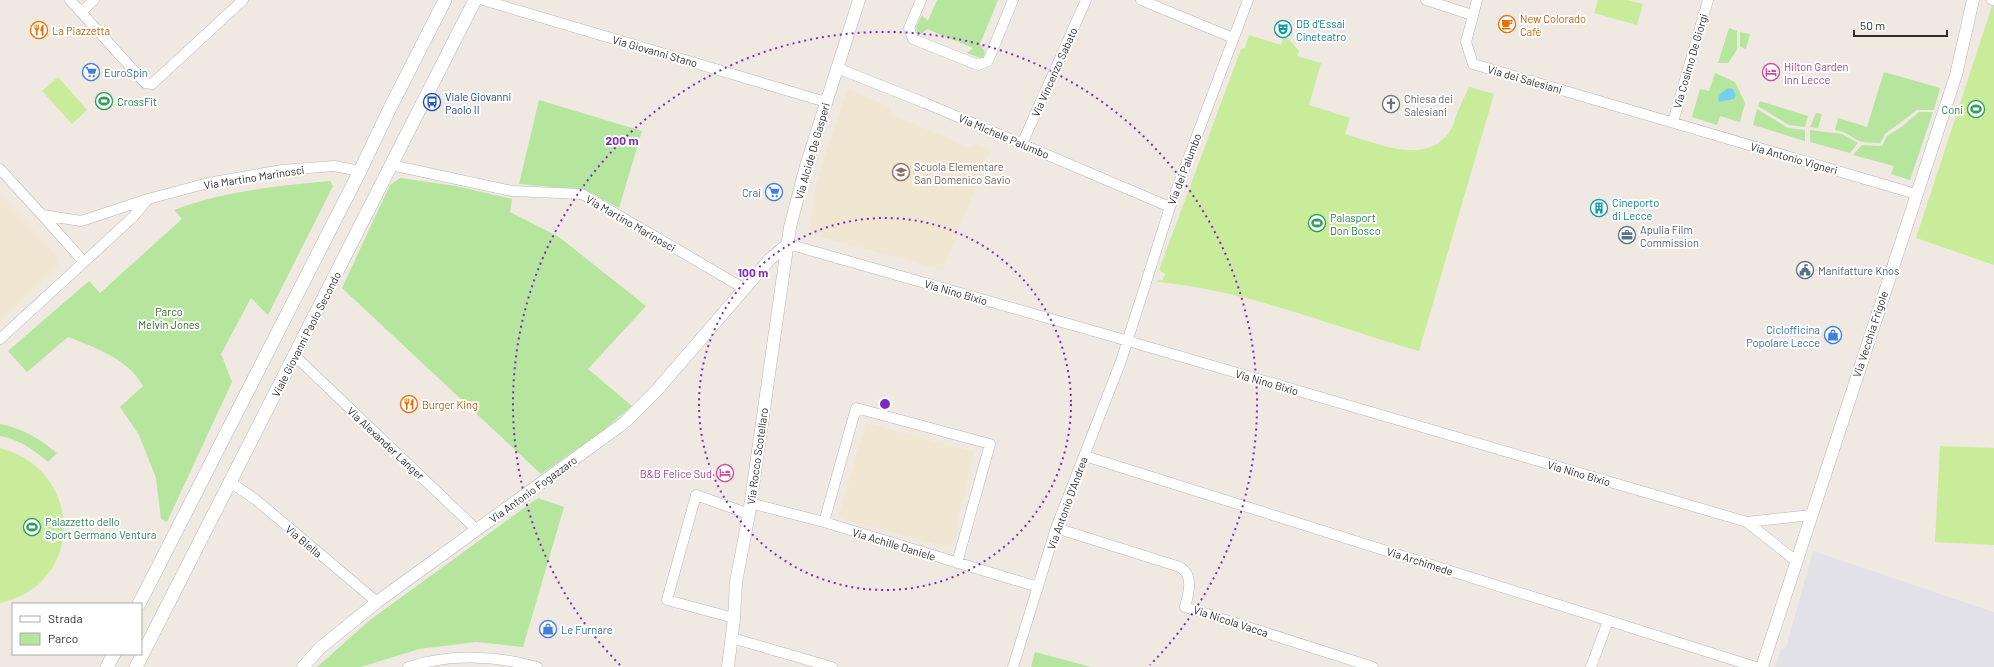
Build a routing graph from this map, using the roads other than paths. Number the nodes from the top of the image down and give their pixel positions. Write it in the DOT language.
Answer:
graph roads {
  1 [pos="70,0"];
  2 [pos="94,0"];
  3 [pos="243,0"];
  4 [pos="445,0"];
  5 [pos="475,0"];
  6 [pos="483,0"];
  7 [pos="859,0"];
  8 [pos="921,0"];
  9 [pos="1013,0"];
  10 [pos="1086,0"];
  11 [pos="1141,0"];
  12 [pos="1248,0"];
  13 [pos="1426,0"];
  14 [pos="1477,0"];
  15 [pos="1708,0"];
  16 [pos="1973,0"];
  17 [pos="81,12"];
  18 [pos="1472,14"];
  19 [pos="1233,38"];
  20 [pos="837,68"];
  21 [pos="826,102"];
  22 [pos="1672,122"];
  23 [pos="1022,144"];
  24 [pos="391,165"];
  25 [pos="0,169"];
  26 [pos="360,171"];
  27 [pos="1916,194"];
  28 [pos="148,199"];
  29 [pos="1170,207"];
  30 [pos="42,215"];
  31 [pos="788,244"];
  32 [pos="84,262"];
  33 [pos="745,289"];
  34 [pos="0,340"];
  35 [pos="1127,341"];
  36 [pos="294,356"];
  37 [pos="1085,456"];
  38 [pos="230,482"];
  39 [pos="749,509"];
  40 [pos="1811,515"];
  41 [pos="824,522"];
  42 [pos="1747,522"];
  43 [pos="1056,528"];
  44 [pos="477,530"];
  45 [pos="1796,561"];
  46 [pos="957,563"];
  47 [pos="1038,587"];
  48 [pos="377,602"];
  49 [pos="140,603"];
  50 [pos="734,618"];
  51 [pos="1608,620"];
  52 [pos="732,638"];
  53 [pos="113,655"];
  54 [pos="107,667"];
  55 [pos="136,667"];
  56 [pos="303,667"];
  57 [pos="408,667"];
  58 [pos="537,667"];
  59 [pos="728,667"];
  60 [pos="832,667"];
  61 [pos="1013,667"];
  62 [pos="1373,667"];
  63 [pos="1591,667"];
  64 [pos="1756,667"];
  65 [pos="1762,667"];
  1 -- 17 [label="street"];
  2 -- 17 [label="street"];
  3 -- 17 [label="street"];
  4 -- 26 [label="main road"];
  5 -- 24 [label="main road, Viale Giovanni Paolo Secondo"];
  6 -- 21 [label="street, Via Giovanni Stano"];
  7 -- 20 [label="street, Via Alcide De Gasperi"];
  8 -- 9 [label="street"];
  10 -- 23 [label="street, Via Vincenzo Sabato"];
  11 -- 19 [label="street"];
  12 -- 19 [label="street, Via dei Palumbo"];
  13 -- 18 [label="street"];
  14 -- 18 [label="street"];
  15 -- 22 [label="street, Via Cosimo De Giorgi"];
  16 -- 27 [label="street, Via Vecchia Frigole"];
  18 -- 22 [label="street, Via dei Salesiani"];
  19 -- 29 [label="street, Via dei Palumbo"];
  20 -- 21 [label="street, Via Alcide De Gasperi"];
  20 -- 23 [label="street, Via Michele Palumbo"];
  21 -- 31 [label="street, Via Alcide De Gasperi"];
  22 -- 27 [label="street, Via Antonio Vigneri"];
  23 -- 29 [label="street, Via Michele Palumbo"];
  24 -- 33 [label="street, Via Martino Marinosci"];
  24 -- 36 [label="main road, Viale Giovanni Paolo Secondo"];
  25 -- 30 [label="street"];
  26 -- 28 [label="street, Via Martino Marinosci"];
  26 -- 49 [label="main road"];
  27 -- 40 [label="street, Via Vecchia Frigole"];
  28 -- 30 [label="street, Via Martino Marinosci"];
  28 -- 32 [label="street"];
  29 -- 35 [label="street, Via dei Palumbo"];
  30 -- 32 [label="street"];
  31 -- 33 [label="street"];
  31 -- 35 [label="street, Via Nino Bixio"];
  31 -- 39 [label="street, Via Rocco Scotellaro"];
  32 -- 34 [label="street"];
  33 -- 44 [label="street, Via Antonio Fogazzaro"];
  35 -- 37 [label="street, Via Antonio D'Andrea"];
  35 -- 42 [label="street, Via Nino Bixio"];
  36 -- 38 [label="main road, Viale Giovanni Paolo Secondo"];
  36 -- 44 [label="street, Via Alexander Langer"];
  37 -- 43 [label="street, Via Antonio D'Andrea"];
  37 -- 51 [label="street, Via Archimede"];
  38 -- 48 [label="street, Via Biella"];
  38 -- 55 [label="main road, Viale Giovanni Paolo Secondo"];
  39 -- 41 [label="street, Via Achille Daniele"];
  39 -- 50 [label="street, Via Rocco Scotellaro"];
  39 -- 50 [label="street, Via Achille Daniele"];
  40 -- 42 [label="street, Via Nino Bixio"];
  40 -- 45 [label="street, Via Vecchia Frigole"];
  41 -- 46 [label="street, Via Achille Daniele"];
  41 -- 46 [label="street"];
  42 -- 45 [label="street, Via Nino Bixio"];
  43 -- 47 [label="street, Via Antonio D'Andrea"];
  43 -- 62 [label="street, Via Nicola Vacca"];
  44 -- 48 [label="street, Via Antonio Fogazzaro"];
  45 -- 65 [label="street, Via Vecchia Frigole"];
  46 -- 47 [label="street, Via Achille Daniele"];
  47 -- 61 [label="street, Via Antonio D'Andrea"];
  48 -- 56 [label="street, Via Antonio Fogazzaro"];
  50 -- 52 [label="street, Via Rocco Scotellaro"];
  51 -- 63 [label="street"];
  51 -- 64 [label="street, Via Archimede"];
  52 -- 59 [label="street, Via Rocco Scotellaro"];
  52 -- 60 [label="street"];
  53 -- 54 [label="main road"];
  57 -- 58 [label="street"];
}
